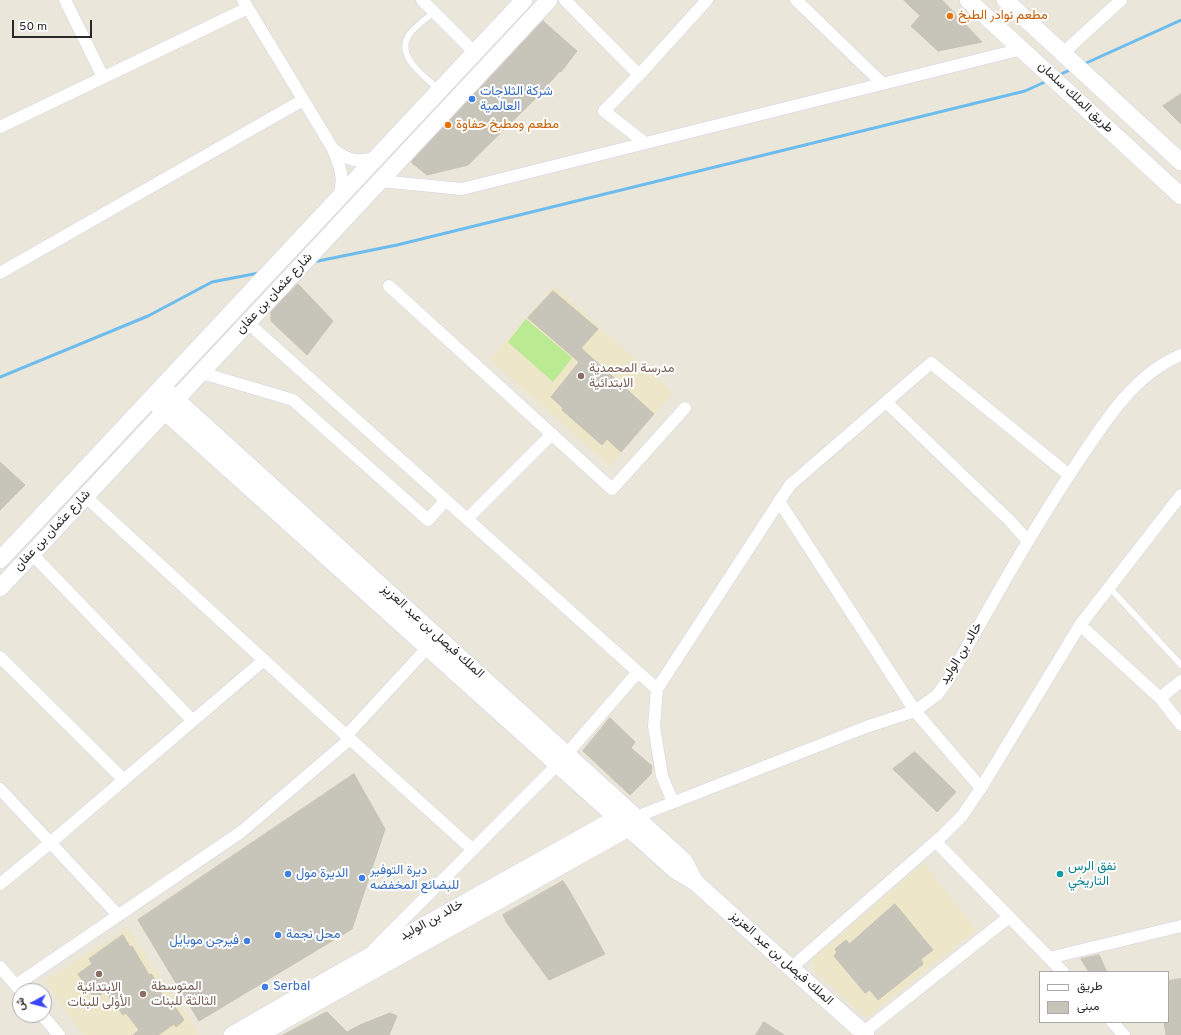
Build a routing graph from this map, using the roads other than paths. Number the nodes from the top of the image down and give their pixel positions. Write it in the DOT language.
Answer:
graph roads {
  1 [pos="65,0"];
  2 [pos="422,0"];
  3 [pos="524,0"];
  4 [pos="548,0"];
  5 [pos="565,0"];
  6 [pos="707,0"];
  7 [pos="796,0"];
  8 [pos="968,0"];
  9 [pos="1005,0"];
  10 [pos="1121,0"];
  11 [pos="246,4"];
  12 [pos="434,12"];
  13 [pos="1022,49"];
  14 [pos="475,53"];
  15 [pos="1063,54"];
  16 [pos="639,75"];
  17 [pos="104,77"];
  18 [pos="883,84"];
  19 [pos="439,90"];
  20 [pos="303,100"];
  21 [pos="0,127"];
  22 [pos="645,143"];
  23 [pos="333,149"];
  24 [pos="377,157"];
  25 [pos="1181,162"];
  26 [pos="380,181"];
  27 [pos="1181,196"];
  28 [pos="338,199"];
  29 [pos="0,273"];
  30 [pos="389,286"];
  31 [pos="248,323"];
  32 [pos="1181,355"];
  33 [pos="202,373"];
  34 [pos="157,393"];
  35 [pos="886,402"];
  36 [pos="171,406"];
  37 [pos="685,408"];
  38 [pos="552,434"];
  39 [pos="1069,475"];
  40 [pos="1181,495"];
  41 [pos="86,497"];
  42 [pos="446,500"];
  43 [pos="779,501"];
  44 [pos="467,519"];
  45 [pos="1028,541"];
  46 [pos="32,554"];
  47 [pos="0,560"];
  48 [pos="1109,587"];
  49 [pos="0,588"];
  50 [pos="1080,625"];
  51 [pos="428,648"];
  52 [pos="0,657"];
  53 [pos="264,660"];
  54 [pos="1181,665"];
  55 [pos="638,672"];
  56 [pos="1181,681"];
  57 [pos="657,689"];
  58 [pos="1160,698"];
  59 [pos="915,711"];
  60 [pos="193,721"];
  61 [pos="1181,725"];
  62 [pos="348,738"];
  63 [pos="562,759"];
  64 [pos="124,780"];
  65 [pos="981,788"];
  66 [pos="0,789"];
  67 [pos="673,802"];
  68 [pos="627,821"];
  69 [pos="936,842"];
  70 [pos="50,843"];
  71 [pos="472,849"];
  72 [pos="0,884"];
  73 [pos="118,916"];
  74 [pos="1009,917"];
  75 [pos="1181,926"];
  76 [pos="1049,958"];
  77 [pos="364,960"];
  78 [pos="791,968"];
  79 [pos="1062,971"];
  80 [pos="2,973"];
  81 [pos="13,983"];
  82 [pos="25,983"];
  83 [pos="49,1023"];
  84 [pos="1113,1023"];
  85 [pos="263,1034"];
  86 [pos="865,1034"];
  87 [pos="59,1035"];
  88 [pos="232,1035"];
  89 [pos="1124,1035"];
  1 -- 17 [label="street"];
  2 -- 12 [label="street"];
  3 -- 14 [label="street, شارع عثمان بن عفان"];
  4 -- 26 [label="street, شارع عثمان بن عفان"];
  5 -- 16 [label="street"];
  6 -- 16 [label="street"];
  7 -- 18 [label="street"];
  8 -- 13 [label="street, طريق الملك سلمان"];
  9 -- 15 [label="street, طريق الملك سلمان"];
  10 -- 15 [label="street"];
  11 -- 17 [label="street"];
  11 -- 20 [label="street"];
  12 -- 14 [label="street"];
  12 -- 19 [label="lane"];
  13 -- 18 [label="street"];
  13 -- 27 [label="street, طريق الملك سلمان"];
  14 -- 19 [label="street, شارع عثمان بن عفان"];
  15 -- 25 [label="street, طريق الملك سلمان"];
  16 -- 22 [label="street"];
  17 -- 21 [label="street"];
  18 -- 22 [label="street"];
  19 -- 24 [label="street, شارع عثمان بن عفان"];
  20 -- 23 [label="street"];
  20 -- 29 [label="street"];
  22 -- 26 [label="street"];
  23 -- 24 [label="street"];
  23 -- 28 [label="street"];
  24 -- 28 [label="street, شارع عثمان بن عفان"];
  26 -- 31 [label="street, شارع عثمان بن عفان"];
  28 -- 34 [label="street, شارع عثمان بن عفان"];
  30 -- 38 [label="street"];
  31 -- 33 [label="street, شارع عثمان بن عفان"];
  31 -- 42 [label="street"];
  32 -- 39 [label="street, خالد بن الوليد"];
  33 -- 36 [label="street, شارع عثمان بن عفان"];
  33 -- 42 [label="street"];
  34 -- 36 [label="street, الملك فيصل بن عبد العزيز"];
  34 -- 47 [label="street, شارع عثمان بن عفان"];
  35 -- 39 [label="street"];
  35 -- 43 [label="street"];
  35 -- 45 [label="street"];
  36 -- 41 [label="street, شارع عثمان بن عفان"];
  36 -- 51 [label="street, الملك فيصل بن عبد العزيز"];
  36 -- 63 [label="street, الملك فيصل بن عبد العزيز"];
  37 -- 38 [label="street"];
  38 -- 44 [label="street"];
  39 -- 45 [label="street, خالد بن الوليد"];
  40 -- 48 [label="street"];
  41 -- 46 [label="street, شارع عثمان بن عفان"];
  41 -- 53 [label="street"];
  42 -- 44 [label="street"];
  43 -- 57 [label="street"];
  43 -- 59 [label="street"];
  44 -- 55 [label="street"];
  45 -- 59 [label="street, خالد بن الوليد"];
  46 -- 49 [label="street, شارع عثمان بن عفان"];
  46 -- 60 [label="street"];
  48 -- 50 [label="street"];
  48 -- 54 [label="lane"];
  50 -- 58 [label="street"];
  50 -- 65 [label="street"];
  51 -- 62 [label="street"];
  51 -- 63 [label="street, الملك فيصل بن عبد العزيز"];
  52 -- 64 [label="street"];
  53 -- 60 [label="street"];
  53 -- 62 [label="street"];
  55 -- 57 [label="street"];
  55 -- 63 [label="street"];
  56 -- 58 [label="street"];
  57 -- 67 [label="street"];
  58 -- 61 [label="street"];
  59 -- 65 [label="street"];
  59 -- 67 [label="street, خالد بن الوليد"];
  60 -- 64 [label="street"];
  62 -- 71 [label="street"];
  62 -- 73 [label="street"];
  63 -- 68 [label="street, الملك فيصل بن عبد العزيز"];
  63 -- 71 [label="street"];
  64 -- 70 [label="street"];
  65 -- 69 [label="street"];
  66 -- 70 [label="street"];
  67 -- 68 [label="street, خالد بن الوليد"];
  68 -- 77 [label="street, خالد بن الوليد"];
  68 -- 78 [label="street, الملك فيصل بن عبد العزيز"];
  68 -- 85 [label="street, خالد بن الوليد"];
  69 -- 74 [label="street"];
  69 -- 78 [label="street"];
  70 -- 72 [label="street"];
  70 -- 73 [label="street"];
  71 -- 77 [label="street"];
  73 -- 82 [label="street"];
  74 -- 76 [label="street"];
  74 -- 86 [label="street"];
  75 -- 76 [label="street"];
  76 -- 79 [label="street"];
  77 -- 88 [label="street, خالد بن الوليد"];
  78 -- 86 [label="street, الملك فيصل بن عبد العزيز"];
  80 -- 81 [label="street"];
  83 -- 87 [label="street"];
  84 -- 89 [label="street"];
}
